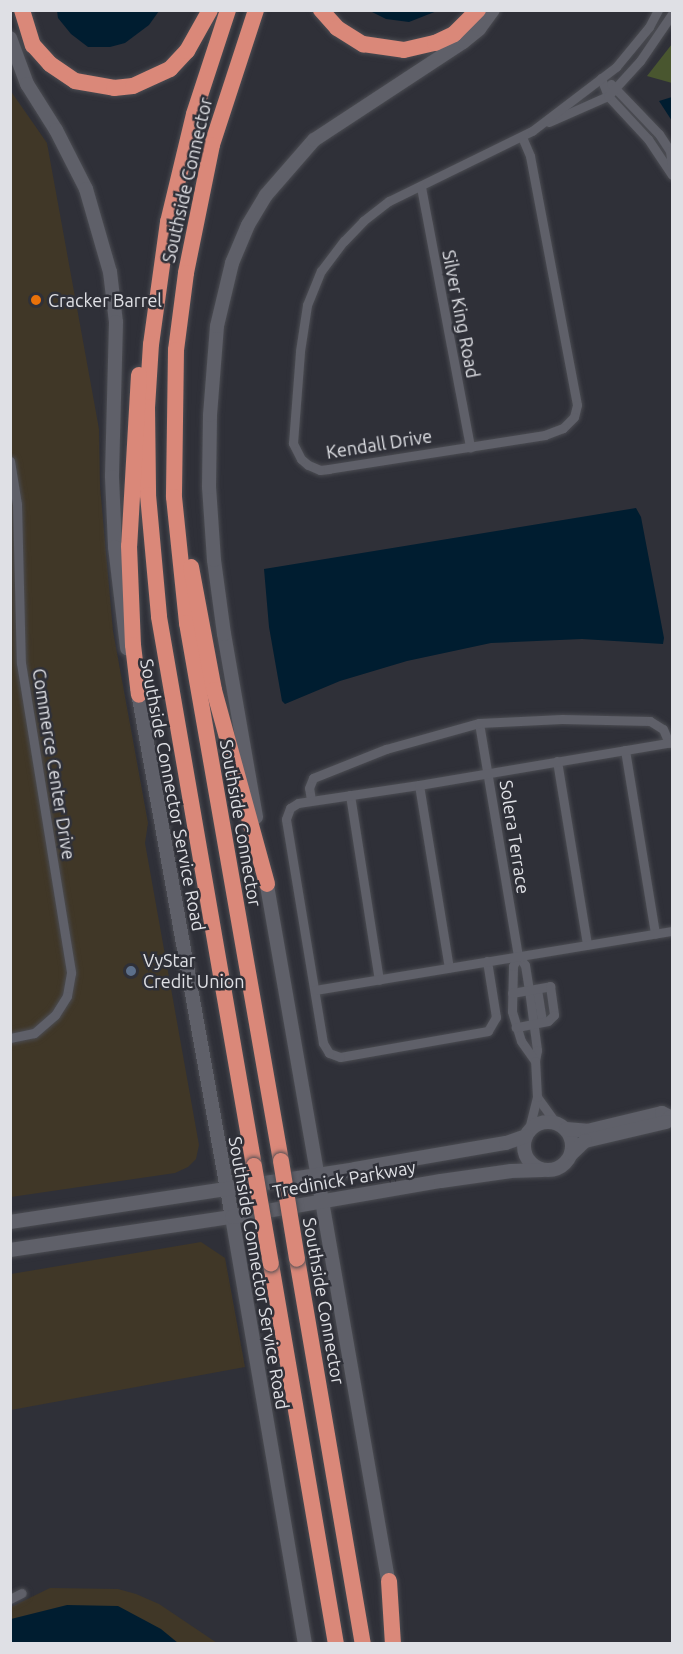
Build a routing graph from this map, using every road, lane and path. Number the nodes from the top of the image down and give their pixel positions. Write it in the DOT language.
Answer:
graph roads {
  1 [pos="22,10"];
  2 [pos="210,10"];
  3 [pos="228,10"];
  4 [pos="256,10"];
  5 [pos="321,10"];
  6 [pos="478,10"];
  7 [pos="493,10"];
  8 [pos="658,10"];
  9 [pos="672,14"];
  10 [pos="10,38"];
  11 [pos="601,78"];
  12 [pos="616,87"];
  13 [pos="608,96"];
  14 [pos="536,127"];
  15 [pos="522,137"];
  16 [pos="672,167"];
  17 [pos="672,175"];
  18 [pos="421,187"];
  19 [pos="158,286"];
  20 [pos="181,312"];
  21 [pos="470,447"];
  22 [pos="10,461"];
  23 [pos="139,695"];
  24 [pos="479,723"];
  25 [pos="671,743"];
  26 [pos="625,750"];
  27 [pos="557,761"];
  28 [pos="488,773"];
  29 [pos="419,786"];
  30 [pos="350,795"];
  31 [pos="311,800"];
  32 [pos="267,884"];
  33 [pos="672,931"];
  34 [pos="655,934"];
  35 [pos="587,945"];
  36 [pos="518,956"];
  37 [pos="487,961"];
  38 [pos="449,968"];
  39 [pos="379,980"];
  40 [pos="315,990"];
  41 [pos="533,990"];
  42 [pos="512,993"];
  43 [pos="537,1023"];
  44 [pos="516,1027"];
  45 [pos="10,1038"];
  46 [pos="536,1061"];
  47 [pos="537,1097"];
  48 [pos="671,1117"];
  49 [pos="561,1126"];
  50 [pos="527,1134"];
  51 [pos="572,1154"];
  52 [pos="543,1170"];
  53 [pos="318,1174"];
  54 [pos="227,1189"];
  55 [pos="322,1200"];
  56 [pos="232,1217"];
  57 [pos="10,1222"];
  58 [pos="10,1250"];
  59 [pos="389,1581"];
  60 [pos="10,1592"];
  61 [pos="10,1599"];
  62 [pos="305,1644"];
  63 [pos="336,1644"];
  64 [pos="363,1644"];
  65 [pos="393,1644"];
  66 [pos="399,1644"];
  1 -- 2 [label="highway"];
  3 -- 19 [label="highway, Southside Connector"];
  4 -- 20 [label="highway, Southside Connector"];
  5 -- 6 [label="highway"];
  7 -- 32 [label="street, Southside Connector"];
  8 -- 11 [label="street, Kendall Drive"];
  9 -- 12 [label="street, Kendall Drive"];
  10 -- 23 [label="street, Southside Connector Service Road"];
  11 -- 12 [label="street"];
  11 -- 13 [label="street"];
  11 -- 14 [label="street, Kendall Drive"];
  12 -- 13 [label="street, Kendall Drive"];
  12 -- 16 [label="street"];
  13 -- 14 [label="street, Kendall Drive"];
  13 -- 17 [label="street"];
  14 -- 15 [label="street, Kendall Drive"];
  15 -- 18 [label="street, Kendall Drive"];
  15 -- 21 [label="street, Kendall Drive"];
  18 -- 21 [label="street, Silver King Road"];
  18 -- 21 [label="street, Kendall Drive"];
  19 -- 23 [label="highway"];
  19 -- 63 [label="highway, Southside Connector, bridge"];
  20 -- 32 [label="highway"];
  20 -- 64 [label="highway, Southside Connector, bridge"];
  22 -- 45 [label="street, Commerce Center Drive"];
  23 -- 54 [label="street, Southside Connector Service Road"];
  24 -- 25 [label="street"];
  24 -- 28 [label="street, Solera Terrace"];
  24 -- 31 [label="street"];
  25 -- 26 [label="street"];
  26 -- 27 [label="street"];
  26 -- 34 [label="street"];
  27 -- 28 [label="street"];
  27 -- 35 [label="street"];
  28 -- 29 [label="street"];
  28 -- 36 [label="street, Solera Terrace"];
  29 -- 30 [label="street"];
  29 -- 38 [label="street"];
  30 -- 31 [label="street"];
  30 -- 39 [label="street"];
  31 -- 40 [label="street"];
  32 -- 53 [label="street, Southside Connector"];
  33 -- 34 [label="street"];
  34 -- 35 [label="street"];
  35 -- 36 [label="street"];
  36 -- 37 [label="street"];
  36 -- 41 [label="street, Solera Terrace"];
  36 -- 42 [label="street, Solera Terrace"];
  37 -- 38 [label="street"];
  37 -- 40 [label="street"];
  38 -- 39 [label="street"];
  39 -- 40 [label="street"];
  41 -- 42 [label="street"];
  41 -- 43 [label="street, Solera Terrace"];
  41 -- 43 [label="street"];
  42 -- 44 [label="street, Solera Terrace"];
  43 -- 44 [label="street"];
  43 -- 46 [label="street, Solera Terrace"];
  44 -- 46 [label="street, Solera Terrace"];
  46 -- 47 [label="street, Solera Terrace"];
  47 -- 49 [label="street"];
  47 -- 50 [label="street, Solera Terrace"];
  48 -- 49 [label="street"];
  48 -- 51 [label="street"];
  49 -- 50 [label="street"];
  49 -- 51 [label="street"];
  50 -- 52 [label="street"];
  50 -- 53 [label="street, Tredinick Parkway"];
  51 -- 52 [label="street"];
  52 -- 55 [label="street, Tredinick Parkway"];
  53 -- 54 [label="street, Tredinick Parkway"];
  53 -- 55 [label="street, Southside Connector"];
  54 -- 56 [label="street, Southside Connector Service Road"];
  54 -- 57 [label="street, Tredinick Parkway"];
  55 -- 56 [label="street, Tredinick Parkway"];
  55 -- 59 [label="street, Southside Connector"];
  56 -- 58 [label="street, Tredinick Parkway"];
  56 -- 62 [label="street, Southside Connector Service Road"];
  59 -- 65 [label="highway"];
  59 -- 66 [label="street, Southside Connector"];
  60 -- 61 [label="street"];
}
